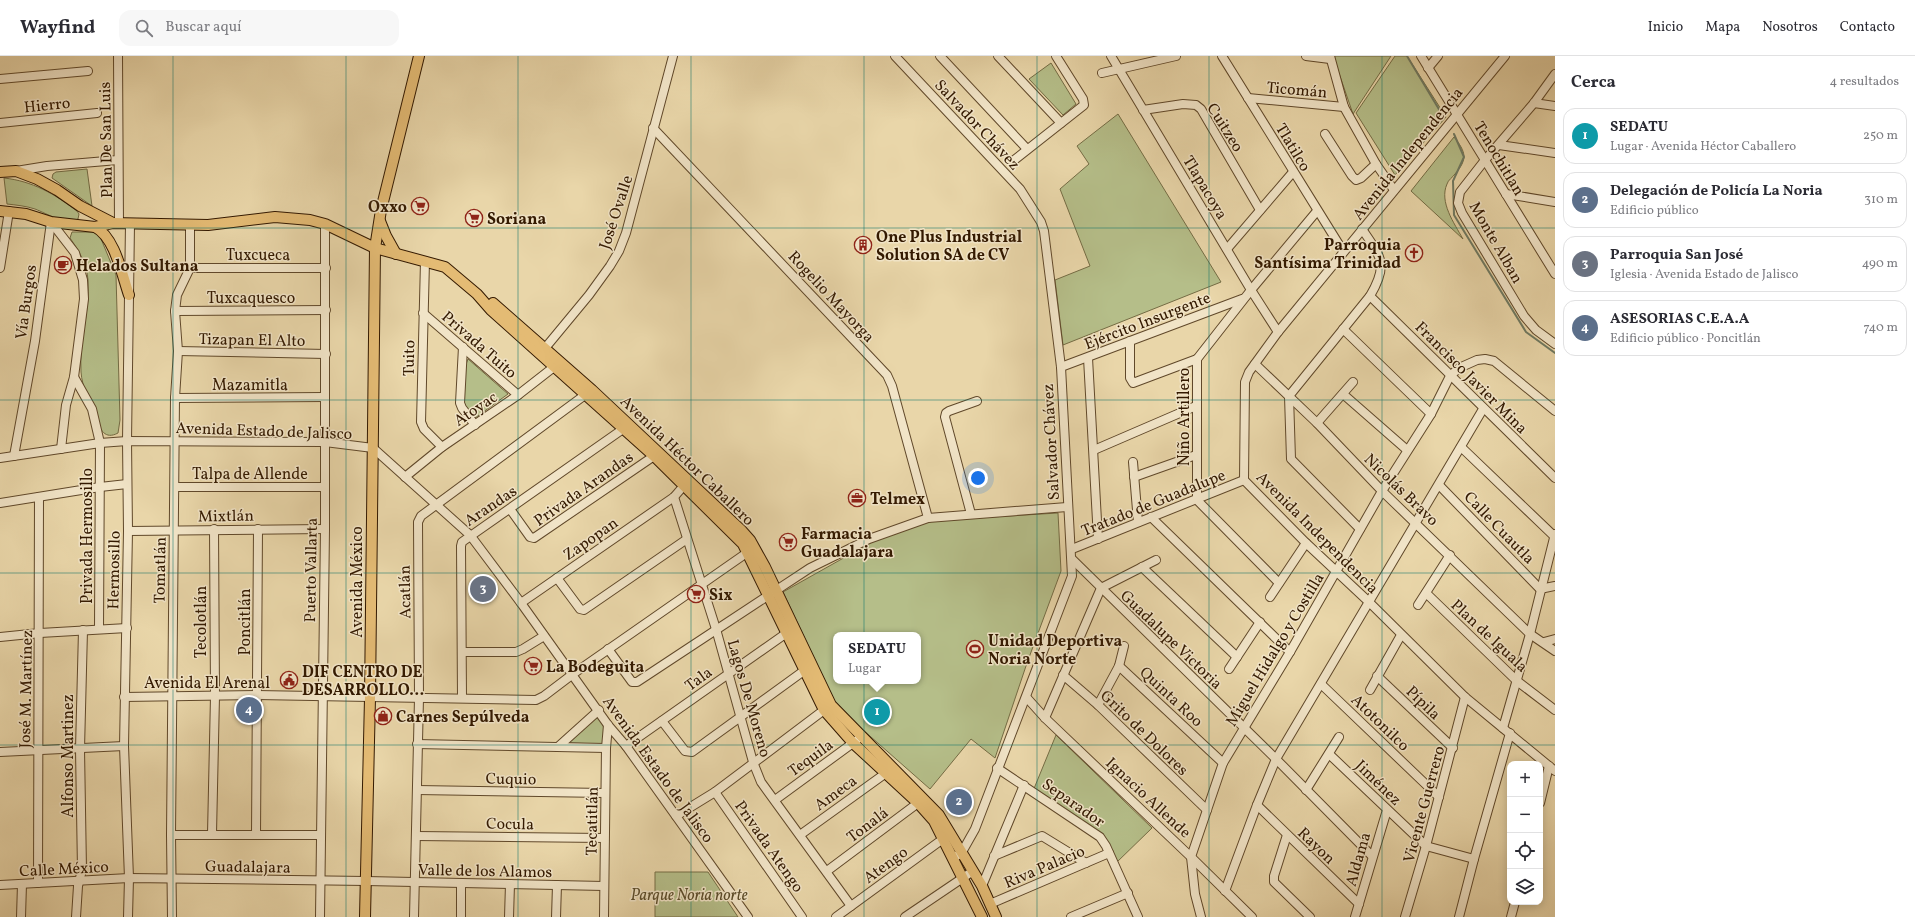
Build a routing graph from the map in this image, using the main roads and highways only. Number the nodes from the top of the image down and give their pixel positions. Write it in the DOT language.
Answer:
graph roads {
  1 [pos="419,56"];
  2 [pos="0,172"];
  3 [pos="80,206"];
  4 [pos="4,211"];
  5 [pos="379,219"];
  6 [pos="121,224"];
  7 [pos="75,226"];
  8 [pos="95,227"];
  9 [pos="375,248"];
  10 [pos="396,254"];
  11 [pos="129,295"];
  12 [pos="589,392"];
  13 [pos="656,453"];
  14 [pos="772,591"];
  15 [pos="808,669"];
  16 [pos="857,740"];
  17 [pos="921,801"];
  18 [pos="958,855"];
  19 [pos="992,913"];
  20 [pos="365,917"];
  21 [pos="982,917"];
  1 -- 5 [label="main road, Avenida México"];
  2 -- 3 [label="main road"];
  3 -- 6 [label="main road"];
  3 -- 7 [label="main road"];
  4 -- 7 [label="main road"];
  5 -- 9 [label="main road, Avenida México"];
  5 -- 10 [label="main road"];
  6 -- 8 [label="main road"];
  6 -- 9 [label="main road, Avenida Héctor Caballero"];
  7 -- 8 [label="main road"];
  8 -- 11 [label="main road"];
  9 -- 10 [label="main road, Avenida Héctor Caballero"];
  9 -- 20 [label="main road, Avenida México"];
  10 -- 12 [label="main road, Avenida Héctor Caballero"];
  12 -- 13 [label="main road, Avenida Héctor Caballero"];
  12 -- 13 [label="main road, Avenida Héctor Caballero"];
  13 -- 14 [label="main road, Avenida Héctor Caballero"];
  14 -- 15 [label="main road, Avenida Héctor Caballero"];
  14 -- 15 [label="main road, Avenida Héctor Caballero"];
  15 -- 16 [label="main road, Avenida Héctor Caballero"];
  15 -- 16 [label="main road, Avenida Héctor Caballero"];
  16 -- 17 [label="main road, Avenida Héctor Caballero"];
  16 -- 17 [label="main road, Avenida Héctor Caballero"];
  17 -- 18 [label="main road, Avenida Héctor Caballero"];
  18 -- 19 [label="main road, Avenida Héctor Caballero"];
  18 -- 21 [label="main road, Avenida Héctor Caballero"];
}
